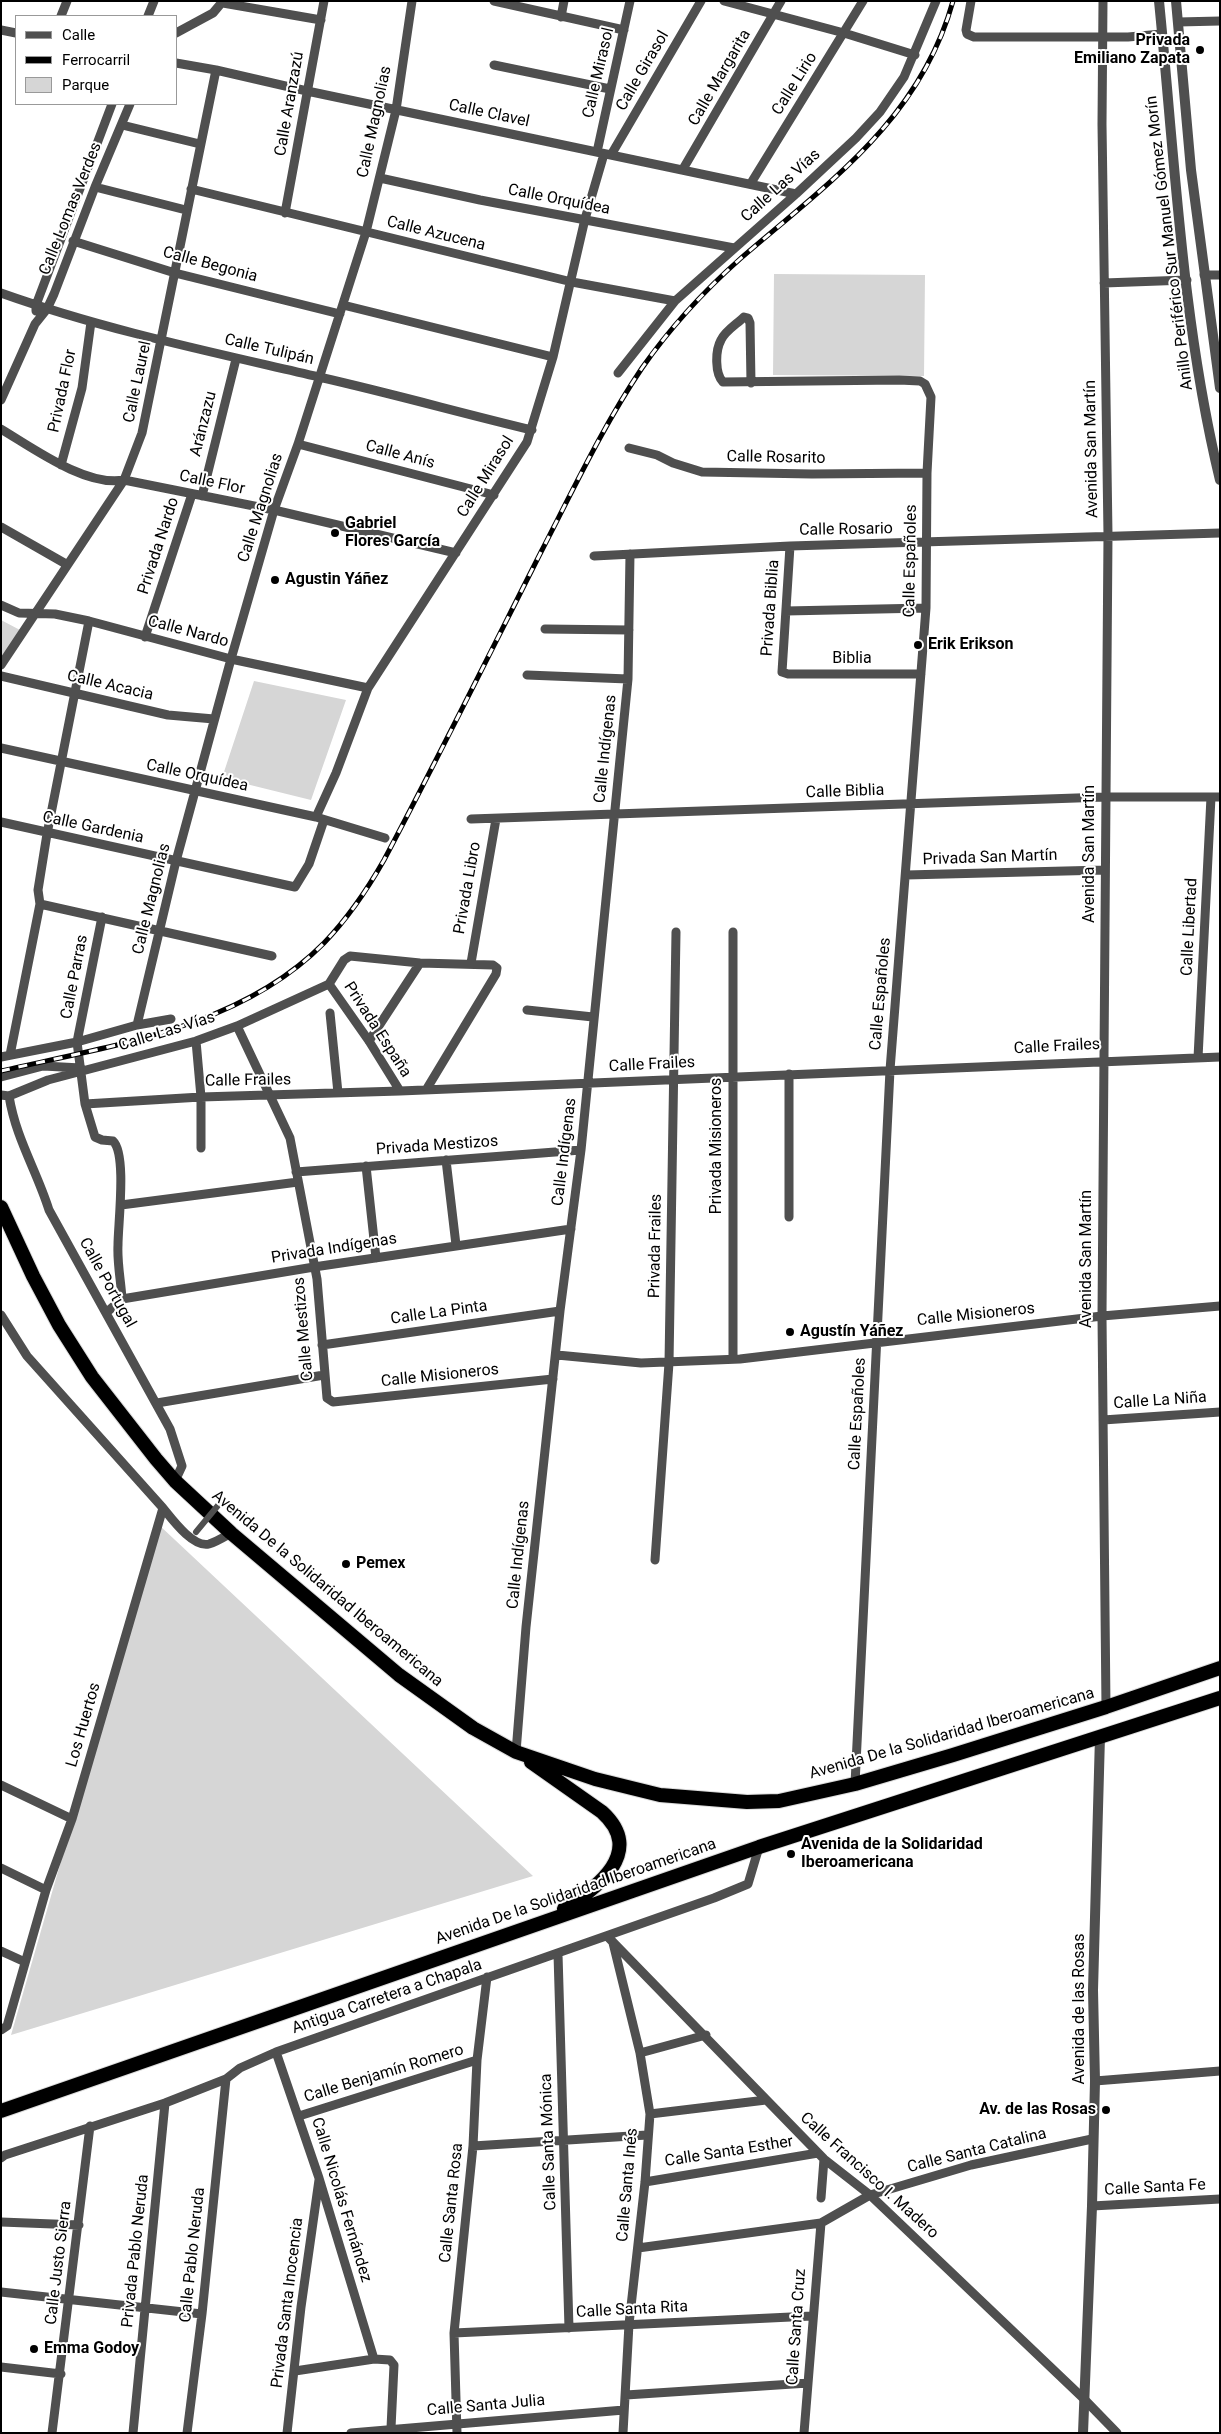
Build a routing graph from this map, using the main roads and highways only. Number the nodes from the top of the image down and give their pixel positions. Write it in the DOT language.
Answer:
graph roads {
  1 [pos="1,1208"];
  2 [pos="1220,1668"];
  3 [pos="1220,1698"];
  4 [pos="516,1752"];
  5 [pos="549,1919"];
  6 [pos="1,2111"];
  1 -- 4 [label="highway, Avenida De la Solidaridad Iberoamericana"];
  2 -- 4 [label="highway, Avenida De la Solidaridad Iberoamericana"];
  3 -- 5 [label="highway, Avenida De la Solidaridad Iberoamericana"];
  4 -- 5 [label="highway"];
  5 -- 6 [label="highway, Avenida De la Solidaridad Iberoamericana"];
}
